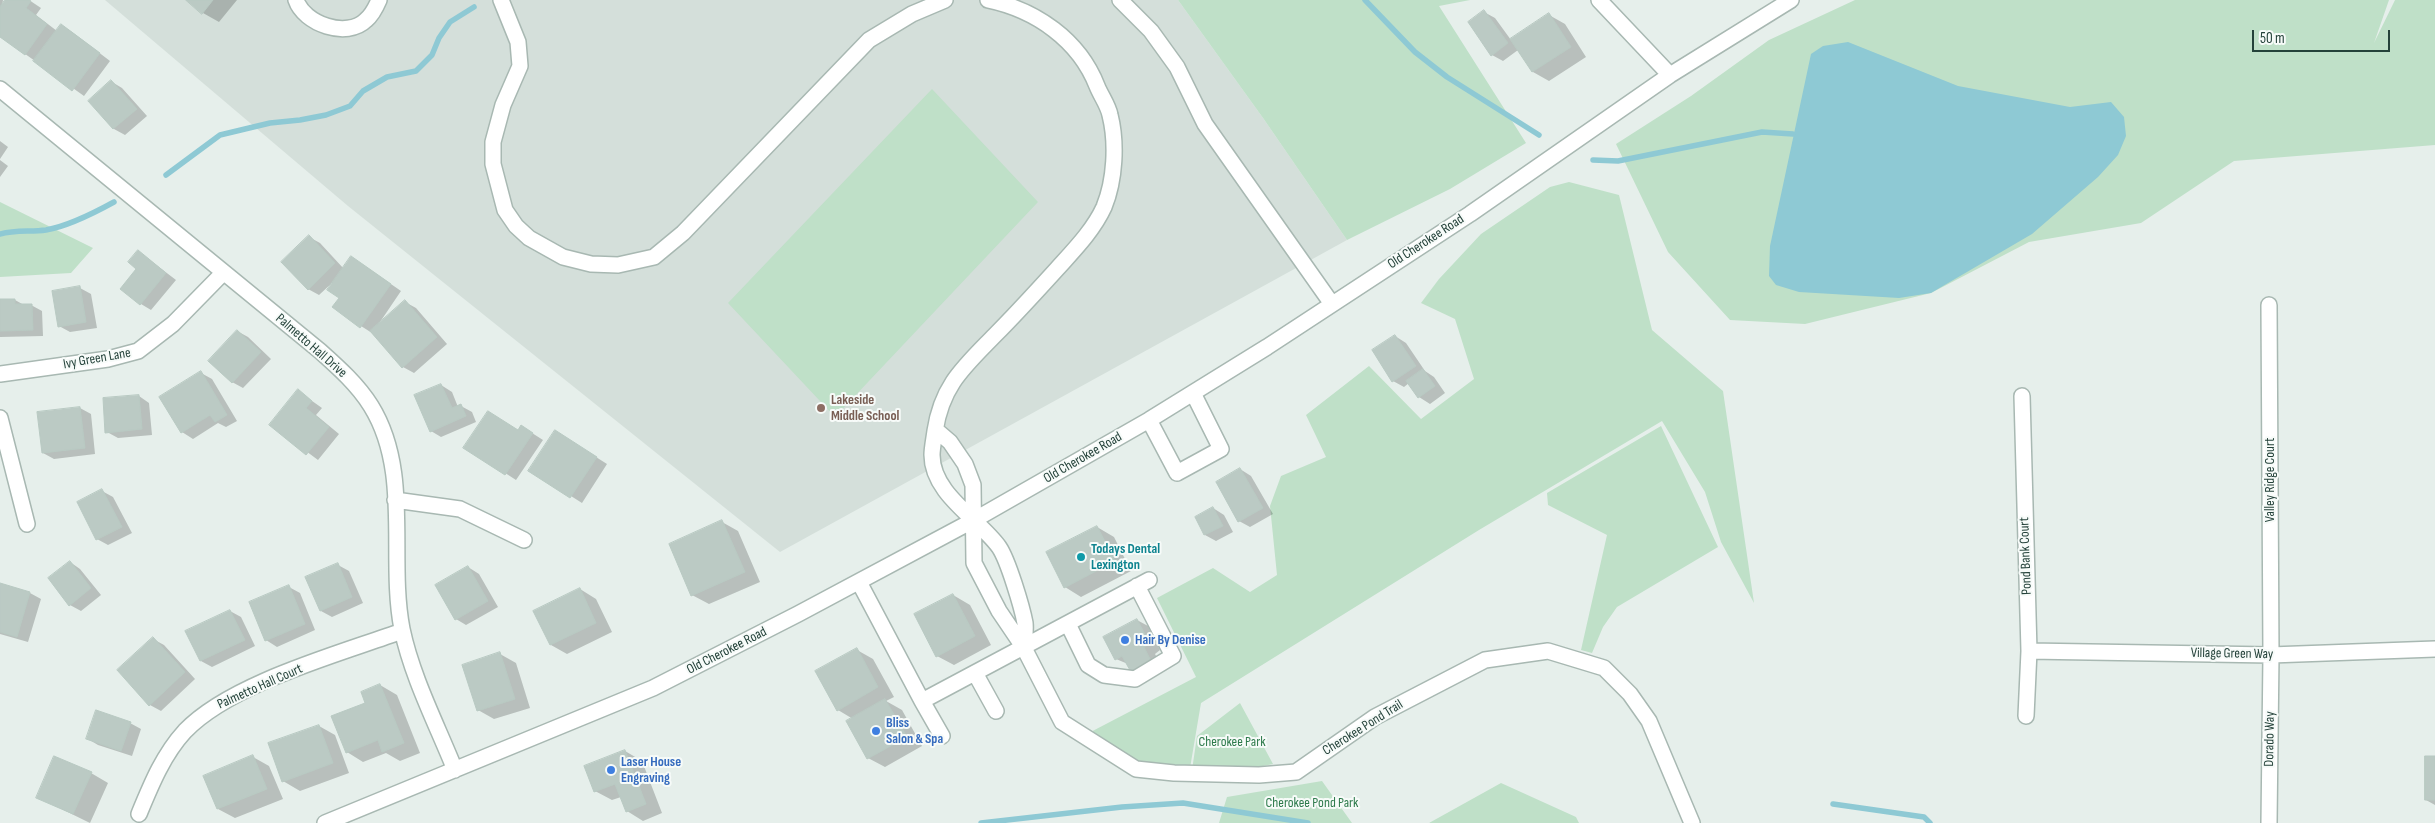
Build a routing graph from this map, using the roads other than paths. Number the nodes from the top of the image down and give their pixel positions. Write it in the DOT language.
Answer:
graph roads {
  1 [pos="296,0"];
  2 [pos="378,0"];
  3 [pos="501,0"];
  4 [pos="945,0"];
  5 [pos="988,0"];
  6 [pos="1120,0"];
  7 [pos="1599,0"];
  8 [pos="1791,0"];
  9 [pos="1670,75"];
  10 [pos="0,89"];
  11 [pos="223,273"];
  12 [pos="1332,304"];
  13 [pos="2268,305"];
  14 [pos="0,374"];
  15 [pos="1193,393"];
  16 [pos="2022,396"];
  17 [pos="0,418"];
  18 [pos="1149,420"];
  19 [pos="936,430"];
  20 [pos="395,500"];
  21 [pos="974,520"];
  22 [pos="27,524"];
  23 [pos="524,540"];
  24 [pos="858,582"];
  25 [pos="1068,624"];
  26 [pos="402,631"];
  27 [pos="1024,648"];
  28 [pos="2435,649"];
  29 [pos="2029,651"];
  30 [pos="2271,655"];
  31 [pos="975,673"];
  32 [pos="922,701"];
  33 [pos="996,711"];
  34 [pos="2026,716"];
  35 [pos="942,736"];
  36 [pos="455,770"];
  37 [pos="139,814"];
  38 [pos="325,823"];
  39 [pos="1692,823"];
  40 [pos="2269,823"];
  1 -- 2 [label="street"];
  3 -- 4 [label="street"];
  5 -- 19 [label="street"];
  6 -- 12 [label="street"];
  7 -- 9 [label="street"];
  8 -- 9 [label="street, Old Cherokee Road"];
  9 -- 12 [label="street, Old Cherokee Road"];
  10 -- 11 [label="street, Palmetto Hall Drive"];
  11 -- 14 [label="street, Ivy Green Lane"];
  11 -- 20 [label="street, Palmetto Hall Drive"];
  12 -- 15 [label="street, Old Cherokee Road"];
  13 -- 30 [label="street, Valley Ridge Court"];
  15 -- 18 [label="street, Old Cherokee Road"];
  15 -- 18 [label="street"];
  16 -- 29 [label="street, Pond Bank Court"];
  17 -- 22 [label="street"];
  18 -- 21 [label="street, Old Cherokee Road"];
  19 -- 21 [label="street"];
  19 -- 21 [label="street"];
  20 -- 23 [label="street"];
  20 -- 26 [label="street, Palmetto Hall Drive"];
  21 -- 24 [label="street, Old Cherokee Road"];
  21 -- 27 [label="street, Cherokee Pond Trail"];
  21 -- 27 [label="street, Cherokee Pond Trail"];
  24 -- 32 [label="street"];
  24 -- 36 [label="street, Old Cherokee Road"];
  25 -- 25 [label="street"];
  25 -- 27 [label="street"];
  26 -- 36 [label="street, Palmetto Hall Drive"];
  26 -- 37 [label="street, Palmetto Hall Court"];
  27 -- 31 [label="street"];
  27 -- 39 [label="street, Cherokee Pond Trail"];
  28 -- 30 [label="street, Village Green Way"];
  29 -- 30 [label="street, Village Green Way"];
  29 -- 34 [label="street, Pond Bank Court"];
  30 -- 40 [label="street, Dorado Way"];
  31 -- 32 [label="street"];
  31 -- 33 [label="street"];
  32 -- 35 [label="street"];
  36 -- 38 [label="street, Old Cherokee Road"];
}
